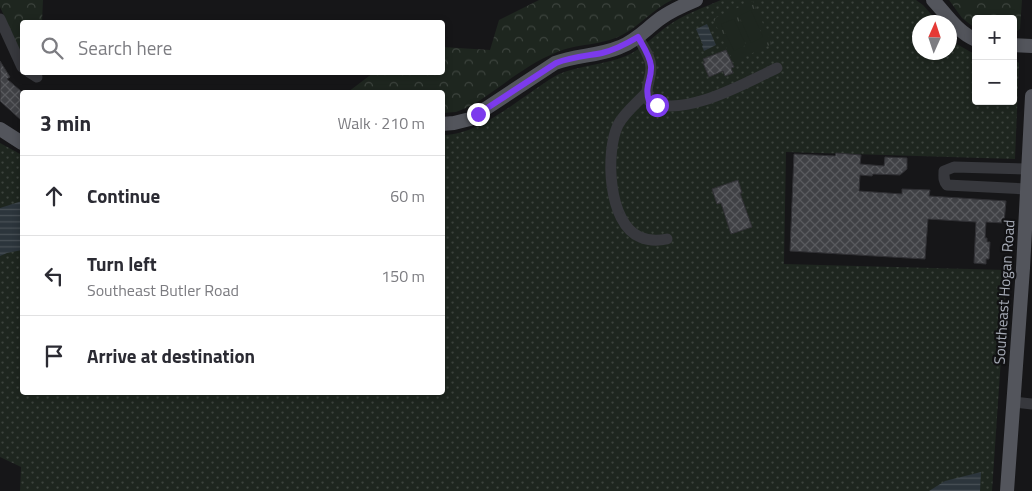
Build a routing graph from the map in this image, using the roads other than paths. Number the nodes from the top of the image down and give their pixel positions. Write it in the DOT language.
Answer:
graph roads {
  1 [pos="696,0"];
  2 [pos="933,0"];
  3 [pos="2,26"];
  4 [pos="638,37"];
  5 [pos="972,38"];
  6 [pos="1017,45"];
  7 [pos="1032,46"];
  8 [pos="20,63"];
  9 [pos="777,68"];
  10 [pos="646,93"];
  11 [pos="1032,96"];
  12 [pos="445,124"];
  13 [pos="0,129"];
  14 [pos="20,142"];
  15 [pos="1028,169"];
  16 [pos="1027,189"];
  17 [pos="667,239"];
  18 [pos="1027,268"];
  19 [pos="1013,402"];
  20 [pos="1032,404"];
  21 [pos="1007,491"];
  1 -- 4 [label="main road"];
  2 -- 5 [label="main road"];
  3 -- 8 [label="street"];
  4 -- 10 [label="street"];
  4 -- 12 [label="main road"];
  6 -- 7 [label="main road"];
  9 -- 10 [label="street"];
  10 -- 17 [label="street"];
  11 -- 15 [label="main road, Southeast Hogan Road"];
  13 -- 14 [label="main road"];
  15 -- 16 [label="main road, Southeast Hogan Road"];
  15 -- 16 [label="street"];
  16 -- 18 [label="main road, Southeast Hogan Road"];
  18 -- 19 [label="main road, Southeast Hogan Road"];
  19 -- 20 [label="street"];
  19 -- 21 [label="main road, Southeast Hogan Road"];
}
